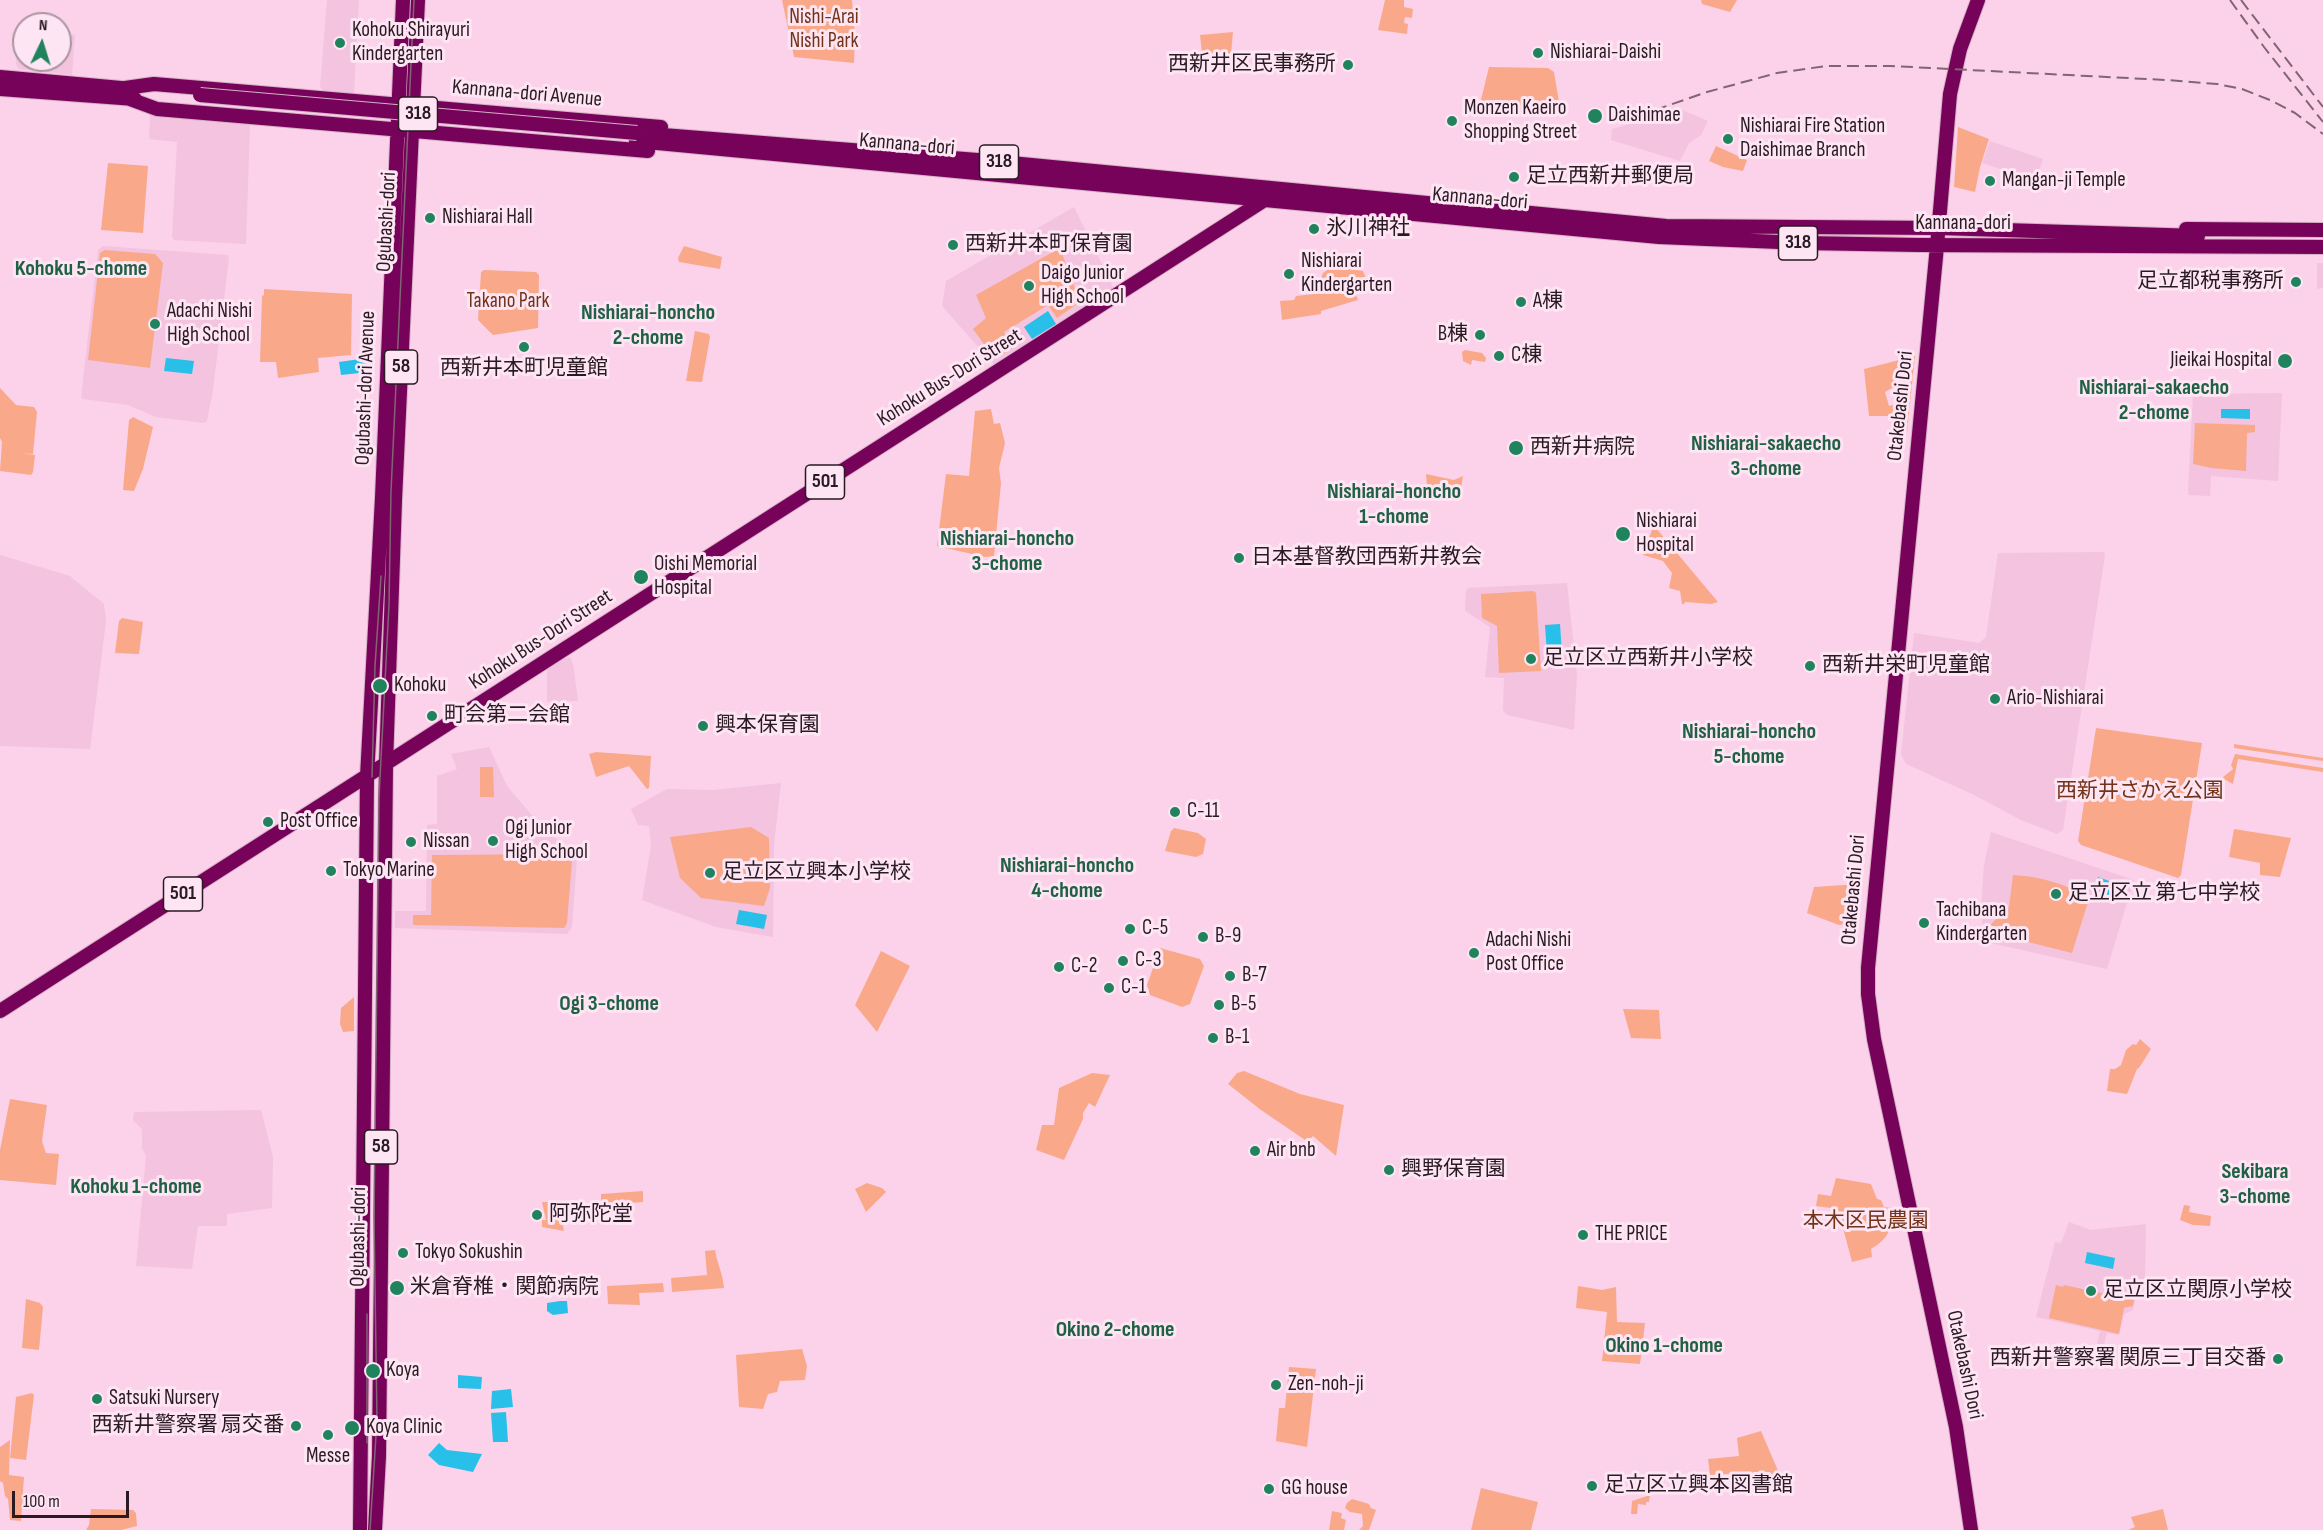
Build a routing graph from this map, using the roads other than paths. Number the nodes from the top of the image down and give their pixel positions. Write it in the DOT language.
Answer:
graph roads {
  1 [pos="403,0"];
  2 [pos="418,0"];
  3 [pos="1978,0"];
  4 [pos="0,77"];
  5 [pos="0,89"];
  6 [pos="126,93"];
  7 [pos="398,104"];
  8 [pos="414,105"];
  9 [pos="396,130"];
  10 [pos="412,131"];
  11 [pos="636,137"];
  12 [pos="710,143"];
  13 [pos="1288,190"];
  14 [pos="1263,200"];
  15 [pos="1939,228"];
  16 [pos="2323,230"];
  17 [pos="2089,239"];
  18 [pos="2323,239"];
  19 [pos="2214,241"];
  20 [pos="1937,246"];
  21 [pos="2323,247"];
  22 [pos="2323,255"];
  23 [pos="386,764"];
  24 [pos="367,777"];
  25 [pos="0,1011"];
  26 [pos="360,1530"];
  27 [pos="375,1530"];
  28 [pos="1971,1530"];
  1 -- 7 [label="main road, Ogubashi-dori Avenue / 58"];
  2 -- 8 [label="main road, 58"];
  3 -- 15 [label="main road, Otakebashi Dori"];
  4 -- 6 [label="main road, Kannana-dori Avenue / 318"];
  5 -- 6 [label="main road, Kannana-dori Avenue / 318"];
  6 -- 7 [label="main road, Kannana-dori Avenue / 318"];
  6 -- 9 [label="main road, Kannana-dori Avenue / 318"];
  6 -- 11 [label="main road, Kannana-dori Avenue / 318"];
  7 -- 8 [label="main road, Kannana-dori Avenue / 318"];
  7 -- 9 [label="main road, Ogubashi-dori Avenue / 58"];
  8 -- 10 [label="main road, 58"];
  8 -- 12 [label="main road, Kannana-dori Avenue / 318"];
  9 -- 10 [label="main road, Kannana-dori Avenue / 318"];
  9 -- 24 [label="main road, Ogubashi-dori Avenue / 58"];
  10 -- 12 [label="main road, Kannana-dori Avenue / 318"];
  10 -- 23 [label="main road, 58"];
  11 -- 12 [label="main road, Kannana-dori / 318"];
  12 -- 13 [label="main road, Kannana-dori / 318"];
  12 -- 14 [label="main road, Kannana-dori / 318"];
  13 -- 14 [label="main road, Kohoku Bus-Dori Street / 501"];
  13 -- 15 [label="main road, Kannana-dori / 318"];
  14 -- 20 [label="main road, Kannana-dori / 318"];
  14 -- 23 [label="main road, Kohoku Bus-Dori Street / 501"];
  15 -- 17 [label="main road, Kannana-dori / 318"];
  15 -- 20 [label="main road, Otakebashi Dori"];
  16 -- 17 [label="main road"];
  17 -- 19 [label="main road, Kannana-dori / 318"];
  17 -- 20 [label="main road, Kannana-dori / 318"];
  17 -- 22 [label="main road"];
  18 -- 19 [label="main road, Kannana-dori / 318"];
  19 -- 21 [label="main road, Kannana-dori / 318"];
  20 -- 28 [label="main road, Otakebashi Dori"];
  23 -- 24 [label="main road, Kohoku Bus-Dori Street / 501"];
  23 -- 27 [label="main road, Ogubashi-dori / 58"];
  24 -- 25 [label="main road, Kohoku Bus-Dori Street / 501"];
  24 -- 26 [label="main road, Ogubashi-dori / 58"];
}
